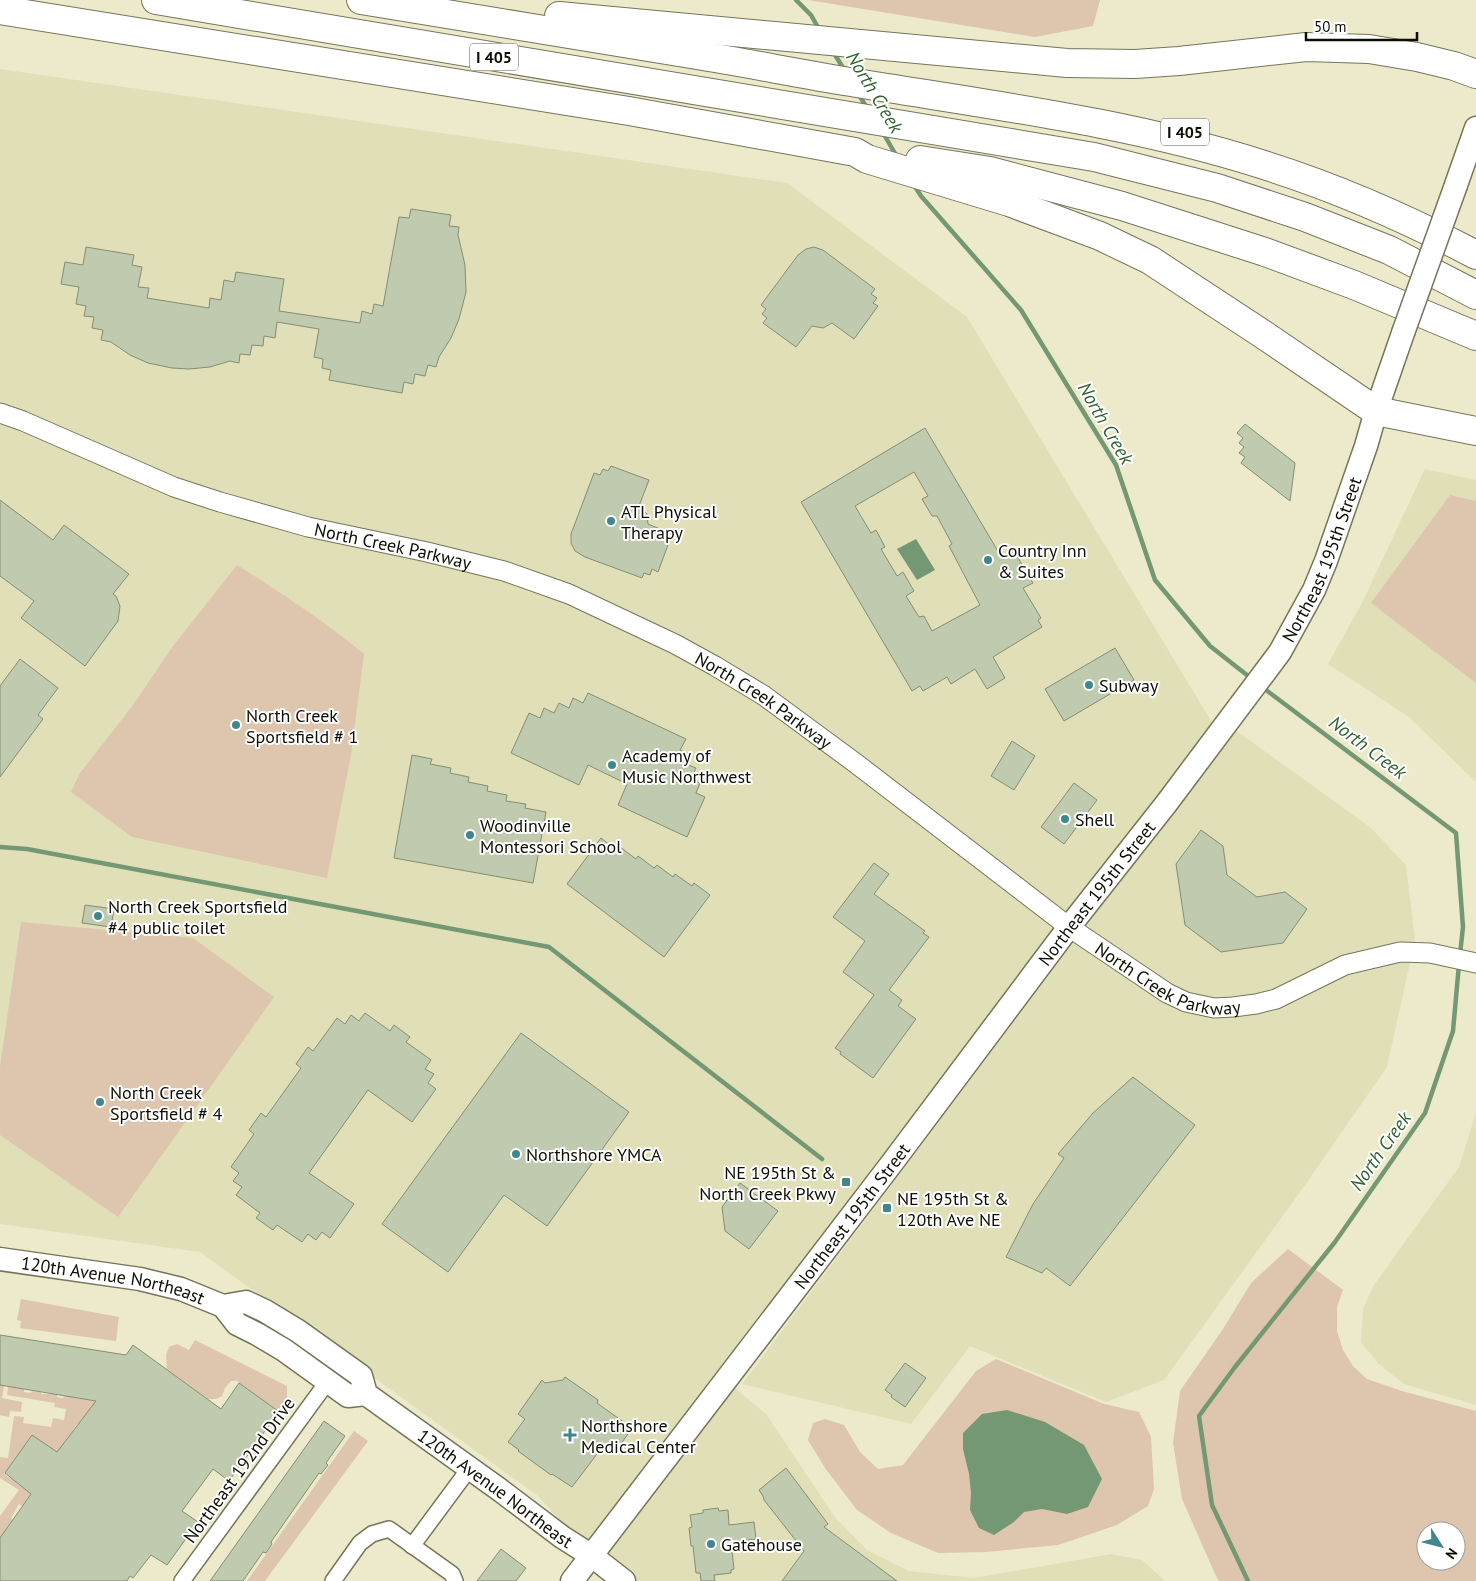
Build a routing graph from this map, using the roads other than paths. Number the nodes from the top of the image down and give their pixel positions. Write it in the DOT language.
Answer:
graph roads {
  1 [pos="156,0"];
  2 [pos="221,0"];
  3 [pos="361,0"];
  4 [pos="442,0"];
  5 [pos="0,10"];
  6 [pos="500,11"];
  7 [pos="807,68"];
  8 [pos="1476,74"];
  9 [pos="884,81"];
  10 [pos="834,108"];
  11 [pos="908,120"];
  12 [pos="1476,128"];
  13 [pos="861,153"];
  14 [pos="1476,243"];
  15 [pos="1476,255"];
  16 [pos="1476,280"];
  17 [pos="1476,295"];
  18 [pos="1476,336"];
  19 [pos="1376,411"];
  20 [pos="0,413"];
  21 [pos="1476,431"];
  22 [pos="1069,927"];
  23 [pos="1476,963"];
  24 [pos="0,1259"];
  25 [pos="223,1306"];
  26 [pos="328,1381"];
  27 [pos="366,1394"];
  28 [pos="469,1468"];
  29 [pos="412,1546"];
  30 [pos="592,1556"];
  31 [pos="182,1581"];
  32 [pos="333,1581"];
  33 [pos="455,1581"];
  34 [pos="572,1581"];
  35 [pos="624,1581"];
  1 -- 10 [label="highway, I 405"];
  2 -- 10 [label="highway, I 405"];
  3 -- 7 [label="highway, I 405"];
  4 -- 6 [label="highway, I 405"];
  5 -- 13 [label="highway"];
  6 -- 7 [label="highway, I 405"];
  6 -- 8 [label="highway"];
  7 -- 9 [label="highway, I 405"];
  9 -- 14 [label="highway, I 405"];
  9 -- 15 [label="highway, I 405"];
  10 -- 11 [label="highway, I 405"];
  11 -- 16 [label="highway, I 405"];
  11 -- 17 [label="highway, I 405"];
  12 -- 19 [label="main road, Northeast 195th Street, bridge"];
  13 -- 18 [label="highway"];
  13 -- 19 [label="highway"];
  19 -- 21 [label="highway"];
  19 -- 22 [label="main road, Northeast 195th Street"];
  20 -- 22 [label="street, North Creek Parkway"];
  22 -- 23 [label="street, North Creek Parkway"];
  22 -- 30 [label="main road, Northeast 195th Street"];
  24 -- 25 [label="main road, 120th Avenue Northeast"];
  25 -- 26 [label="main road, 120th Avenue Northeast"];
  25 -- 27 [label="main road, 120th Avenue Northeast"];
  26 -- 27 [label="main road, 120th Avenue Northeast"];
  26 -- 31 [label="street, Northeast 192nd Drive"];
  27 -- 28 [label="main road, 120th Avenue Northeast"];
  28 -- 29 [label="street"];
  28 -- 30 [label="main road, 120th Avenue Northeast"];
  29 -- 32 [label="street"];
  29 -- 33 [label="street"];
  30 -- 34 [label="main road, Northeast 195th Street"];
  30 -- 35 [label="main road, 120th Avenue Northeast"];
}
